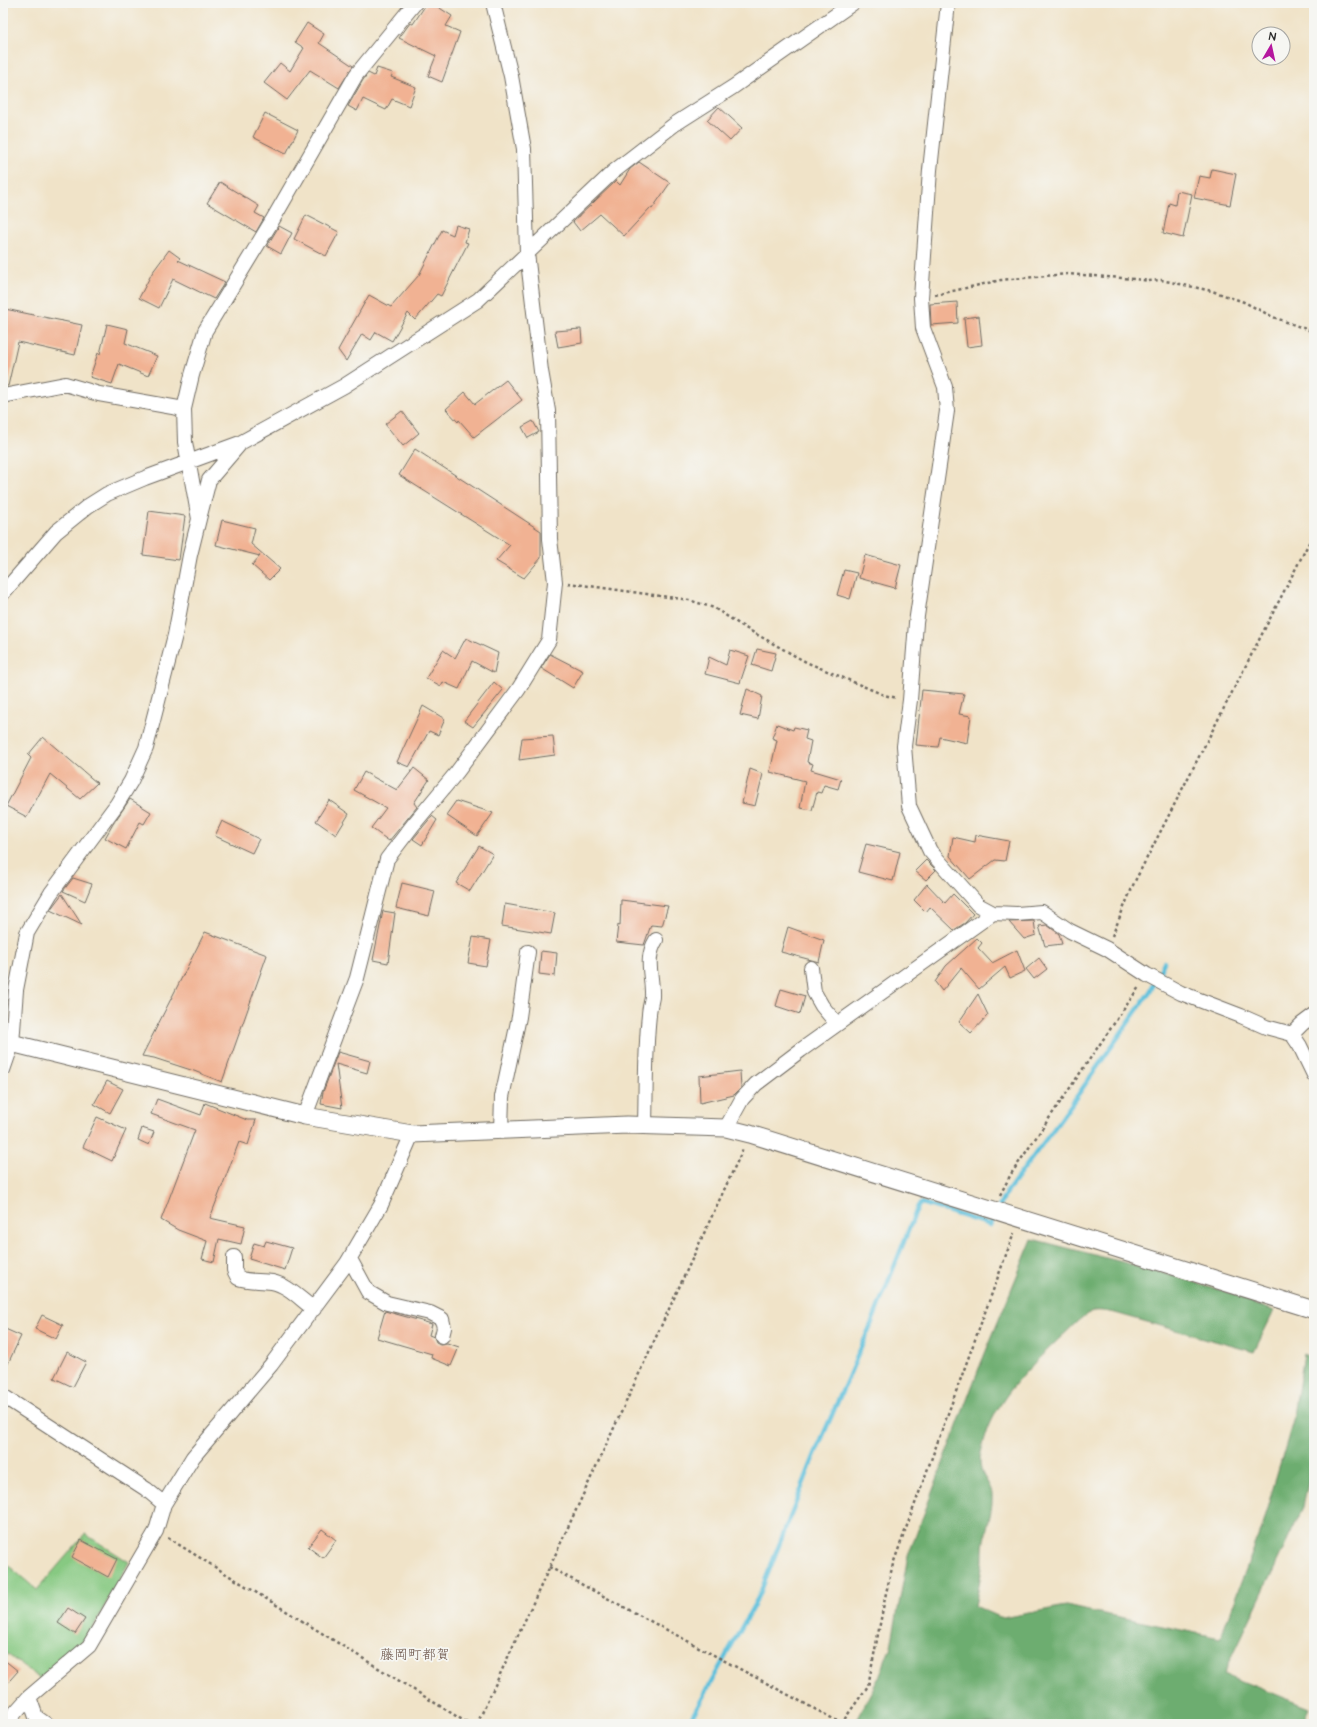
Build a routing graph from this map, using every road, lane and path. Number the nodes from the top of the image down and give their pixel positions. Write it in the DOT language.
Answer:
graph roads {
  1 [pos="414,3"];
  2 [pos="493,3"];
  3 [pos="853,3"];
  4 [pos="948,3"];
  5 [pos="527,253"];
  6 [pos="920,298"];
  7 [pos="1314,332"];
  8 [pos="3,396"];
  9 [pos="184,409"];
  10 [pos="240,443"];
  11 [pos="188,463"];
  12 [pos="199,519"];
  13 [pos="1314,533"];
  14 [pos="555,582"];
  15 [pos="3,592"];
  16 [pos="910,700"];
  17 [pos="993,913"];
  18 [pos="656,940"];
  19 [pos="1106,949"];
  20 [pos="528,952"];
  21 [pos="811,968"];
  22 [pos="1147,975"];
  23 [pos="1314,1015"];
  24 [pos="837,1024"];
  25 [pos="1292,1034"];
  26 [pos="8,1042"];
  27 [pos="3,1070"];
  28 [pos="1314,1075"];
  29 [pos="305,1116"];
  30 [pos="645,1125"];
  31 [pos="726,1128"];
  32 [pos="501,1130"];
  33 [pos="412,1134"];
  34 [pos="750,1134"];
  35 [pos="995,1209"];
  36 [pos="1019,1217"];
  37 [pos="234,1257"];
  38 [pos="350,1259"];
  39 [pos="314,1309"];
  40 [pos="1314,1310"];
  41 [pos="442,1336"];
  42 [pos="3,1396"];
  43 [pos="164,1504"];
  44 [pos="156,1531"];
  45 [pos="549,1567"];
  46 [pos="29,1698"];
  47 [pos="841,1723"];
  48 [pos="6,1724"];
  49 [pos="46,1724"];
  50 [pos="469,1724"];
  51 [pos="477,1724"];
  1 -- 9 [label="street"];
  2 -- 5 [label="street"];
  3 -- 5 [label="street"];
  4 -- 6 [label="street"];
  5 -- 10 [label="street"];
  5 -- 14 [label="street"];
  6 -- 7 [label="path"];
  6 -- 16 [label="street"];
  8 -- 9 [label="street"];
  9 -- 11 [label="street"];
  10 -- 11 [label="street"];
  10 -- 12 [label="street"];
  11 -- 12 [label="street"];
  11 -- 15 [label="street"];
  12 -- 26 [label="street"];
  13 -- 19 [label="path"];
  14 -- 16 [label="path"];
  14 -- 29 [label="street"];
  16 -- 17 [label="street"];
  17 -- 19 [label="street"];
  17 -- 24 [label="street"];
  18 -- 30 [label="street"];
  19 -- 22 [label="street"];
  20 -- 32 [label="street"];
  21 -- 24 [label="street"];
  22 -- 25 [label="street"];
  22 -- 35 [label="path"];
  23 -- 25 [label="street"];
  24 -- 31 [label="street"];
  25 -- 28 [label="street"];
  26 -- 27 [label="street"];
  26 -- 29 [label="street"];
  29 -- 33 [label="street"];
  30 -- 31 [label="street"];
  30 -- 32 [label="street"];
  31 -- 34 [label="street"];
  32 -- 33 [label="street"];
  33 -- 38 [label="street"];
  34 -- 35 [label="street"];
  34 -- 45 [label="path"];
  35 -- 36 [label="street"];
  36 -- 40 [label="street"];
  36 -- 47 [label="path"];
  37 -- 39 [label="street"];
  38 -- 39 [label="street"];
  38 -- 41 [label="street"];
  39 -- 43 [label="street"];
  42 -- 43 [label="street"];
  43 -- 44 [label="street"];
  44 -- 46 [label="street"];
  44 -- 50 [label="path"];
  45 -- 47 [label="path"];
  45 -- 51 [label="path"];
  46 -- 48 [label="street"];
  46 -- 49 [label="street"];
}
